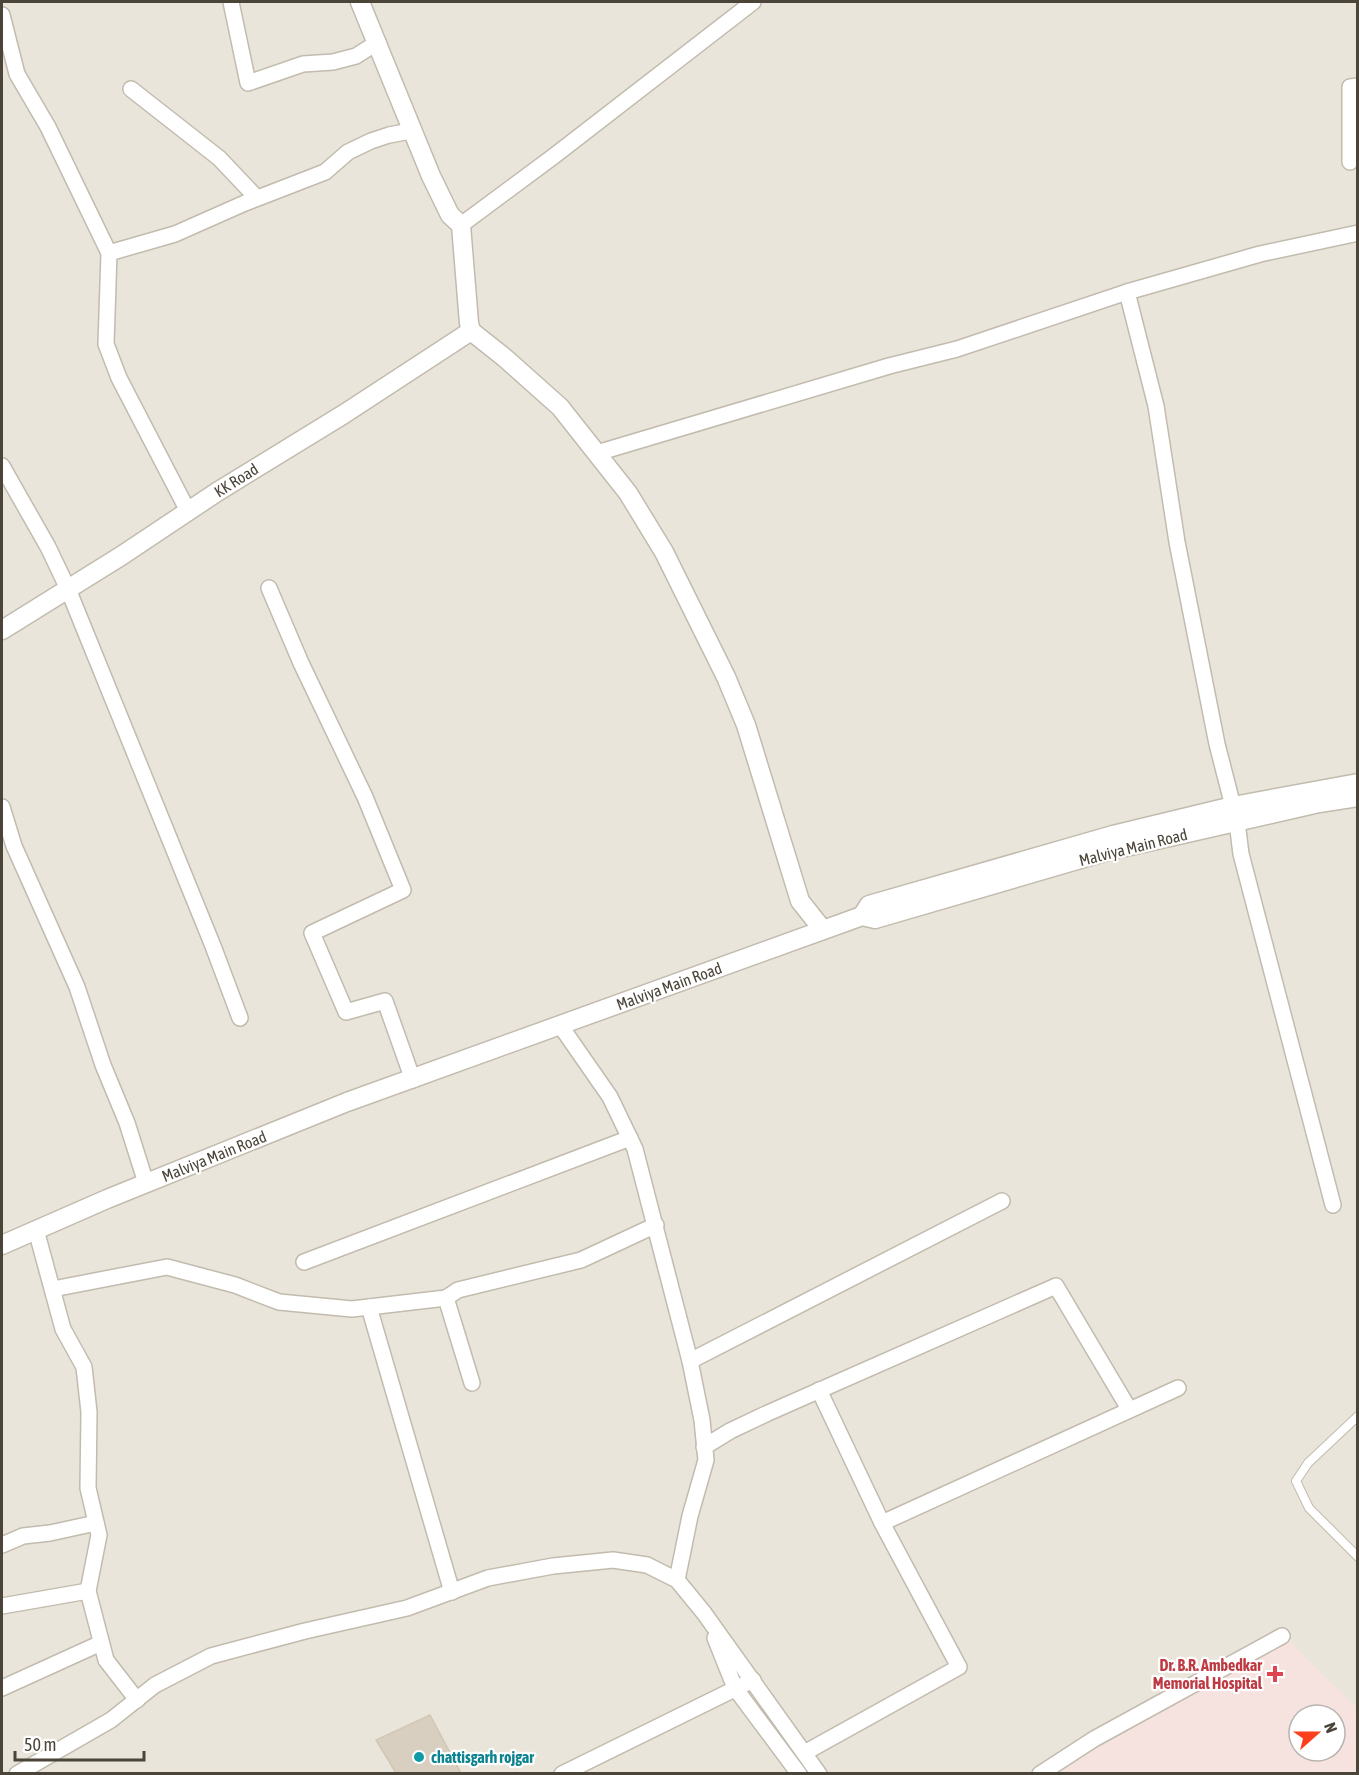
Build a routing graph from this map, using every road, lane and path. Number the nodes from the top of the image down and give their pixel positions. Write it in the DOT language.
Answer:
graph roads {
  1 [pos="231,2"];
  2 [pos="360,2"];
  3 [pos="753,2"];
  4 [pos="2,15"];
  5 [pos="378,42"];
  6 [pos="1358,87"];
  7 [pos="131,89"];
  8 [pos="411,131"];
  9 [pos="1350,162"];
  10 [pos="257,198"];
  11 [pos="461,225"];
  12 [pos="1358,233"];
  13 [pos="109,253"];
  14 [pos="1126,292"];
  15 [pos="471,332"];
  16 [pos="597,453"];
  17 [pos="2,466"];
  18 [pos="188,511"];
  19 [pos="269,588"];
  20 [pos="68,589"];
  21 [pos="2,630"];
  22 [pos="1358,783"];
  23 [pos="1358,797"];
  24 [pos="2,807"];
  25 [pos="1235,814"];
  26 [pos="823,930"];
  27 [pos="240,1018"];
  28 [pos="561,1025"];
  29 [pos="413,1080"];
  30 [pos="630,1137"];
  31 [pos="146,1183"];
  32 [pos="1002,1201"];
  33 [pos="1333,1205"];
  34 [pos="656,1225"];
  35 [pos="36,1230"];
  36 [pos="2,1245"];
  37 [pos="304,1262"];
  38 [pos="52,1289"];
  39 [pos="446,1298"];
  40 [pos="369,1307"];
  41 [pos="690,1361"];
  42 [pos="472,1383"];
  43 [pos="1178,1388"];
  44 [pos="819,1390"];
  45 [pos="1129,1409"];
  46 [pos="1358,1416"];
  47 [pos="704,1447"];
  48 [pos="96,1523"];
  49 [pos="882,1523"];
  50 [pos="2,1545"];
  51 [pos="1358,1557"];
  52 [pos="677,1580"];
  53 [pos="88,1591"];
  54 [pos="452,1592"];
  55 [pos="2,1606"];
  56 [pos="704,1613"];
  57 [pos="1282,1636"];
  58 [pos="101,1643"];
  59 [pos="753,1680"];
  60 [pos="2,1688"];
  61 [pos="735,1688"];
  62 [pos="136,1700"];
  63 [pos="806,1752"];
  64 [pos="17,1773"];
  65 [pos="562,1773"];
  66 [pos="799,1773"];
  67 [pos="819,1773"];
  68 [pos="1040,1773"];
  1 -- 5 [label="street"];
  2 -- 5 [label="street"];
  3 -- 11 [label="street"];
  4 -- 13 [label="street"];
  5 -- 8 [label="street"];
  6 -- 9 [label="street"];
  7 -- 10 [label="street"];
  8 -- 10 [label="street"];
  8 -- 11 [label="street"];
  10 -- 13 [label="street"];
  11 -- 15 [label="street"];
  12 -- 14 [label="street"];
  13 -- 18 [label="street"];
  14 -- 16 [label="street"];
  14 -- 25 [label="street"];
  15 -- 16 [label="street"];
  15 -- 18 [label="street, KK Road"];
  16 -- 26 [label="street"];
  17 -- 20 [label="street"];
  18 -- 20 [label="street, KK Road"];
  19 -- 29 [label="street"];
  20 -- 21 [label="street, KK Road"];
  20 -- 27 [label="street"];
  22 -- 25 [label="street"];
  23 -- 25 [label="street"];
  24 -- 31 [label="street"];
  25 -- 26 [label="street, Malviya Main Road"];
  25 -- 33 [label="street"];
  26 -- 28 [label="street, Malviya Main Road"];
  28 -- 29 [label="street, Malviya Main Road"];
  28 -- 30 [label="street"];
  29 -- 31 [label="street, Malviya Main Road"];
  30 -- 34 [label="street"];
  30 -- 37 [label="street"];
  31 -- 35 [label="street, Malviya Main Road"];
  32 -- 41 [label="street"];
  34 -- 39 [label="street"];
  34 -- 41 [label="street"];
  35 -- 36 [label="street, Malviya Main Road"];
  35 -- 38 [label="street"];
  38 -- 40 [label="street"];
  38 -- 48 [label="street"];
  39 -- 40 [label="street"];
  39 -- 42 [label="street"];
  40 -- 54 [label="street"];
  41 -- 47 [label="street"];
  43 -- 45 [label="street"];
  44 -- 45 [label="street"];
  44 -- 47 [label="street"];
  44 -- 49 [label="street"];
  45 -- 49 [label="street"];
  46 -- 51 [label="lane"];
  47 -- 52 [label="street"];
  48 -- 50 [label="street"];
  48 -- 53 [label="street"];
  49 -- 63 [label="street"];
  52 -- 54 [label="street"];
  52 -- 56 [label="street"];
  53 -- 55 [label="street"];
  53 -- 58 [label="street"];
  54 -- 62 [label="street"];
  56 -- 59 [label="street"];
  56 -- 61 [label="street"];
  57 -- 68 [label="street"];
  58 -- 60 [label="street"];
  58 -- 62 [label="street"];
  59 -- 61 [label="street"];
  59 -- 63 [label="street"];
  61 -- 65 [label="street"];
  61 -- 66 [label="street"];
  62 -- 64 [label="street"];
  63 -- 67 [label="street"];
}
